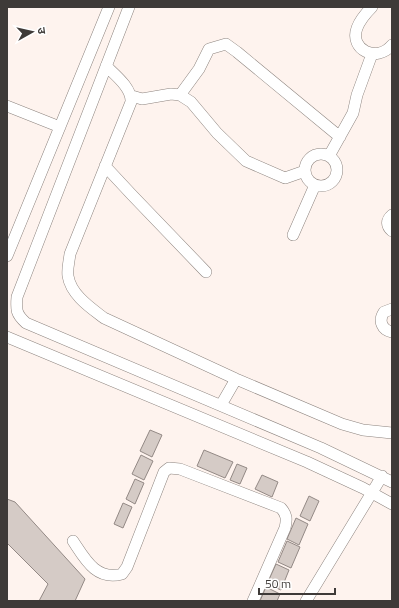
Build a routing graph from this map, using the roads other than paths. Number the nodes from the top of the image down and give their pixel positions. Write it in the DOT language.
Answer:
graph roads {
  1 [pos="109,7"];
  2 [pos="129,7"];
  3 [pos="372,7"];
  4 [pos="392,45"];
  5 [pos="372,54"];
  6 [pos="106,66"];
  7 [pos="180,95"];
  8 [pos="132,96"];
  9 [pos="7,106"];
  10 [pos="60,127"];
  11 [pos="340,137"];
  12 [pos="329,156"];
  13 [pos="106,166"];
  14 [pos="305,171"];
  15 [pos="315,185"];
  16 [pos="392,215"];
  17 [pos="392,231"];
  18 [pos="293,236"];
  19 [pos="7,256"];
  20 [pos="206,272"];
  21 [pos="392,309"];
  22 [pos="392,332"];
  23 [pos="7,337"];
  24 [pos="236,379"];
  25 [pos="221,405"];
  26 [pos="392,433"];
  27 [pos="382,476"];
  28 [pos="392,482"];
  29 [pos="367,501"];
  30 [pos="392,504"];
  31 [pos="73,541"];
  32 [pos="253,601"];
  33 [pos="306,601"];
  1 -- 10 [label="street"];
  2 -- 6 [label="street"];
  3 -- 5 [label="street"];
  4 -- 5 [label="street"];
  5 -- 11 [label="street"];
  6 -- 8 [label="street"];
  6 -- 25 [label="street"];
  7 -- 8 [label="street"];
  7 -- 11 [label="street"];
  7 -- 14 [label="street"];
  8 -- 13 [label="street"];
  9 -- 10 [label="street"];
  10 -- 19 [label="street"];
  11 -- 12 [label="street"];
  12 -- 14 [label="street"];
  12 -- 15 [label="street"];
  13 -- 20 [label="street"];
  13 -- 24 [label="street"];
  14 -- 15 [label="street"];
  15 -- 18 [label="street"];
  16 -- 17 [label="street"];
  21 -- 22 [label="street"];
  23 -- 29 [label="street"];
  24 -- 25 [label="street"];
  24 -- 26 [label="street"];
  25 -- 27 [label="street"];
  27 -- 28 [label="street"];
  27 -- 29 [label="street"];
  29 -- 30 [label="street"];
  29 -- 33 [label="street"];
  31 -- 32 [label="street"];
}
